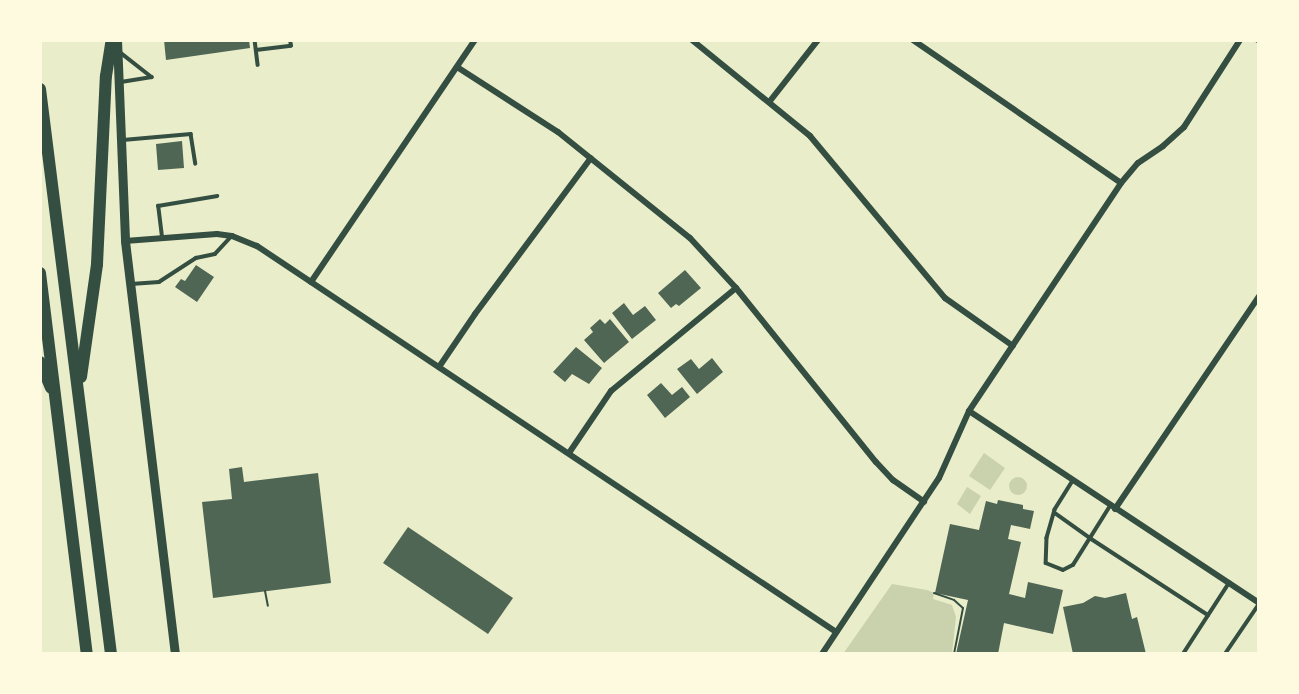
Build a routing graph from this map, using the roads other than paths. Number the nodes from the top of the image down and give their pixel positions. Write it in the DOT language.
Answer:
graph roads {
  1 [pos="255,40"];
  2 [pos="290,40"];
  3 [pos="475,40"];
  4 [pos="692,40"];
  5 [pos="818,40"];
  6 [pos="913,40"];
  7 [pos="1240,40"];
  8 [pos="116,44"];
  9 [pos="256,50"];
  10 [pos="258,65"];
  11 [pos="457,68"];
  12 [pos="121,82"];
  13 [pos="40,89"];
  14 [pos="770,101"];
  15 [pos="121,140"];
  16 [pos="591,158"];
  17 [pos="196,164"];
  18 [pos="1121,183"];
  19 [pos="217,196"];
  20 [pos="232,236"];
  21 [pos="162,237"];
  22 [pos="125,241"];
  23 [pos="40,273"];
  24 [pos="311,282"];
  25 [pos="130,285"];
  26 [pos="736,288"];
  27 [pos="1259,296"];
  28 [pos="1013,346"];
  29 [pos="40,362"];
  30 [pos="439,367"];
  31 [pos="78,395"];
  32 [pos="57,405"];
  33 [pos="969,411"];
  34 [pos="569,453"];
  35 [pos="1073,481"];
  36 [pos="924,502"];
  37 [pos="1113,507"];
  38 [pos="1054,512"];
  39 [pos="1090,538"];
  40 [pos="1229,583"];
  41 [pos="1258,601"];
  42 [pos="1208,615"];
  43 [pos="836,632"];
  44 [pos="87,654"];
  45 [pos="111,654"];
  46 [pos="175,654"];
  47 [pos="821,654"];
  48 [pos="1183,654"];
  49 [pos="1225,654"];
  1 -- 9 [label="lane"];
  2 -- 9 [label="lane"];
  3 -- 11 [label="street"];
  4 -- 14 [label="street"];
  5 -- 14 [label="street"];
  6 -- 18 [label="street"];
  7 -- 18 [label="street"];
  8 -- 12 [label="main road"];
  8 -- 12 [label="lane"];
  8 -- 31 [label="highway"];
  9 -- 10 [label="lane"];
  11 -- 16 [label="street"];
  11 -- 24 [label="street"];
  12 -- 15 [label="main road"];
  13 -- 31 [label="highway"];
  14 -- 28 [label="street"];
  15 -- 17 [label="lane"];
  15 -- 22 [label="main road"];
  16 -- 26 [label="street"];
  16 -- 30 [label="street"];
  18 -- 28 [label="street"];
  19 -- 21 [label="lane"];
  20 -- 21 [label="street"];
  20 -- 24 [label="street"];
  20 -- 25 [label="lane"];
  21 -- 22 [label="street"];
  22 -- 25 [label="main road"];
  23 -- 32 [label="highway"];
  24 -- 30 [label="street"];
  25 -- 46 [label="main road"];
  26 -- 34 [label="street"];
  26 -- 36 [label="street"];
  27 -- 37 [label="street"];
  28 -- 33 [label="street"];
  29 -- 32 [label="highway"];
  30 -- 34 [label="street"];
  31 -- 45 [label="highway"];
  32 -- 44 [label="highway"];
  33 -- 35 [label="street"];
  33 -- 36 [label="street"];
  34 -- 43 [label="street"];
  35 -- 37 [label="street"];
  35 -- 38 [label="lane"];
  36 -- 43 [label="street"];
  37 -- 39 [label="lane"];
  37 -- 40 [label="street"];
  38 -- 39 [label="lane"];
  38 -- 39 [label="lane"];
  39 -- 42 [label="lane"];
  40 -- 41 [label="street"];
  40 -- 42 [label="lane"];
  41 -- 49 [label="lane"];
  42 -- 48 [label="lane"];
  43 -- 47 [label="street"];
}
